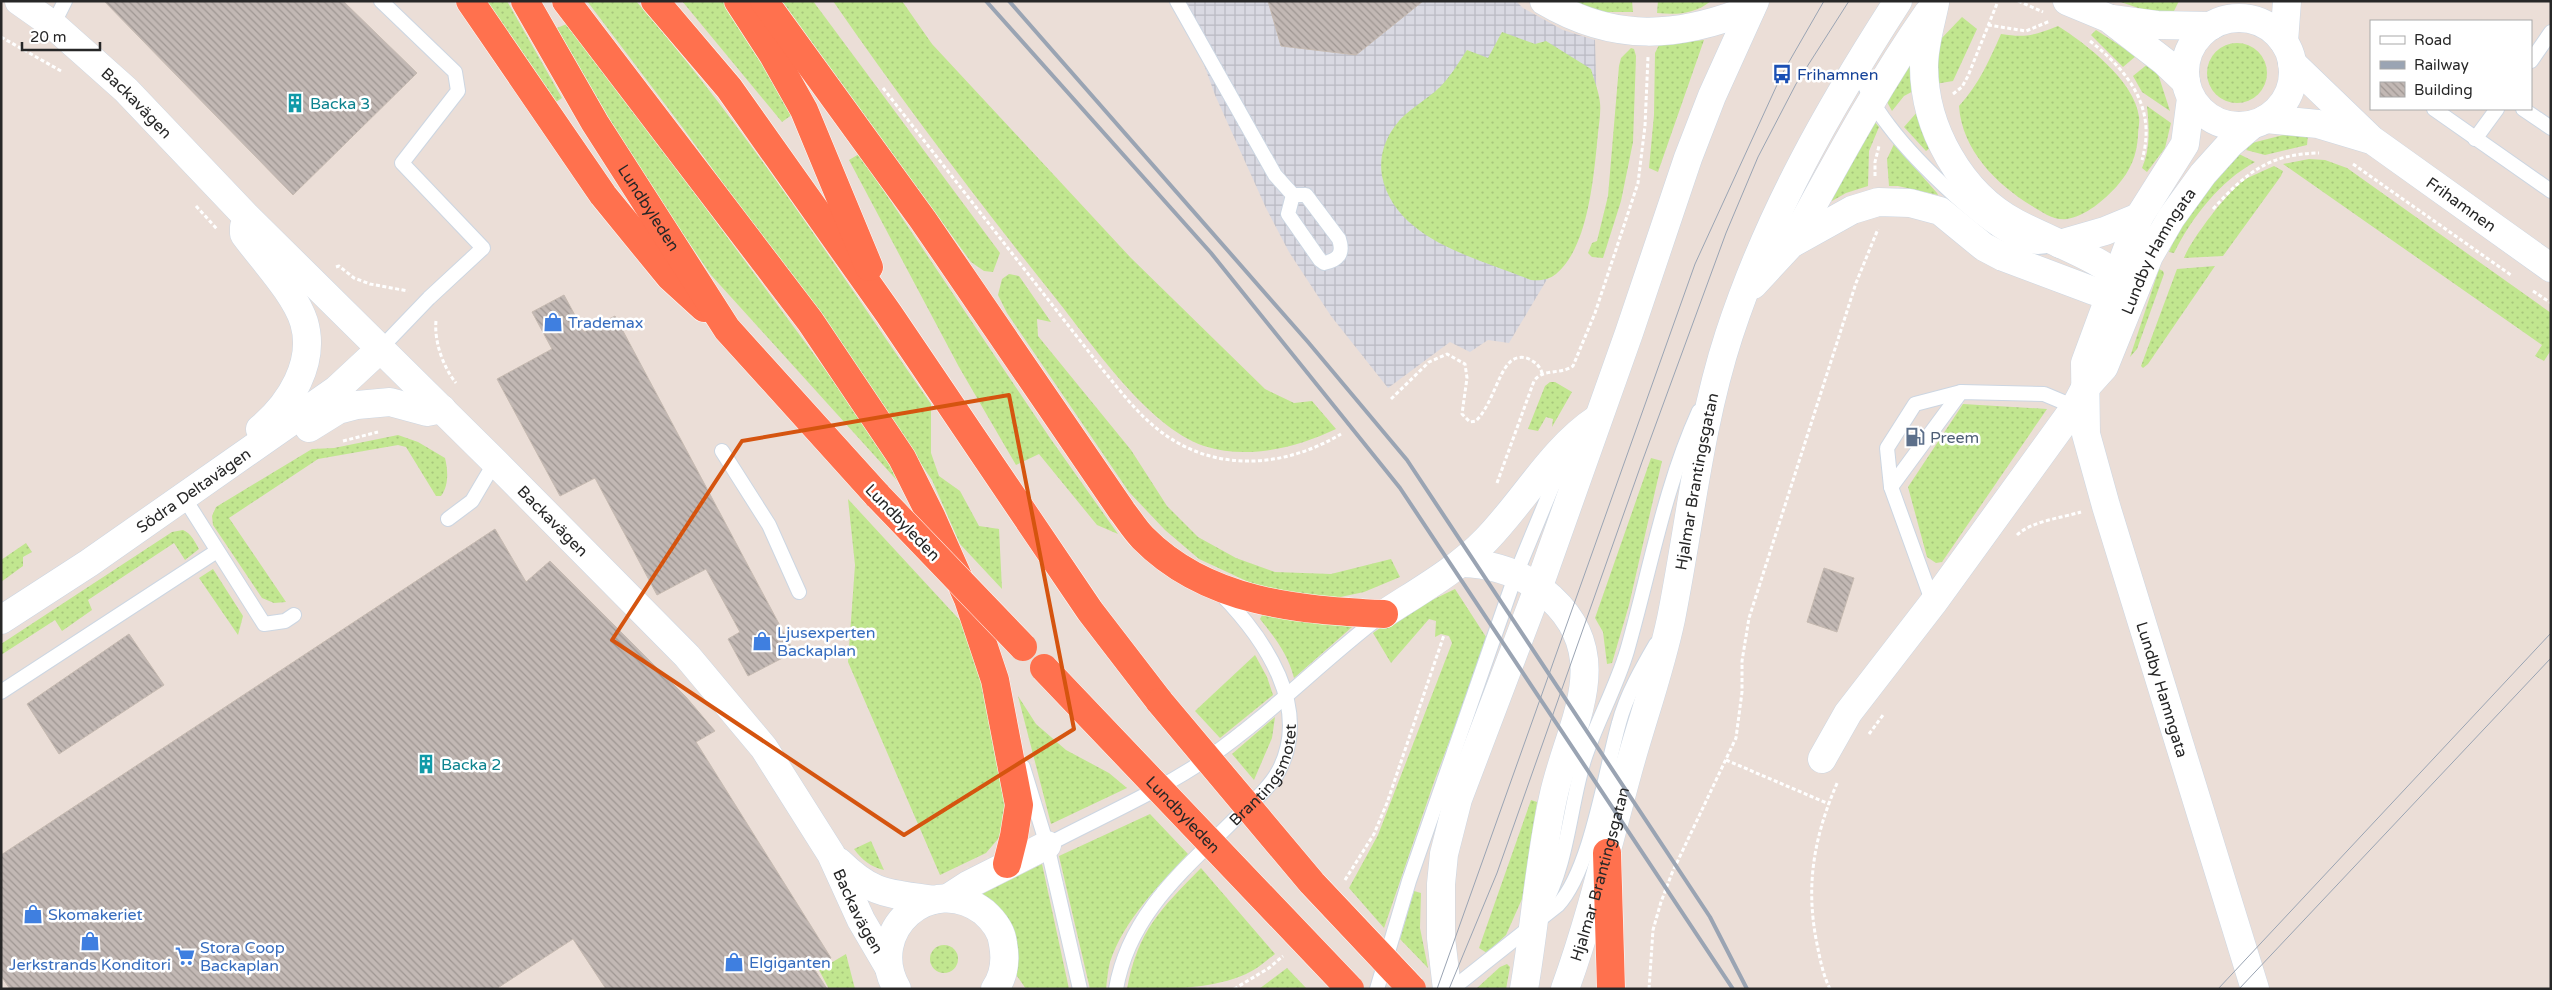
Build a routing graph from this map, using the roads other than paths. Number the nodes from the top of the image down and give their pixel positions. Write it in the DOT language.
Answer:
graph roads {
  1 [pos="19,1"];
  2 [pos="381,1"];
  3 [pos="470,1"];
  4 [pos="525,1"];
  5 [pos="566,1"];
  6 [pos="655,1"];
  7 [pos="738,1"];
  8 [pos="764,1"];
  9 [pos="1177,1"];
  10 [pos="1544,1"];
  11 [pos="1898,1"];
  12 [pos="2287,1"];
  13 [pos="1936,2"];
  14 [pos="1753,5"];
  15 [pos="2058,8"];
  16 [pos="59,13"];
  17 [pos="2227,16"];
  18 [pos="2108,18"];
  19 [pos="2551,32"];
  20 [pos="2288,52"];
  21 [pos="2532,60"];
  22 [pos="1859,62"];
  23 [pos="2188,90"];
  24 [pos="1872,101"];
  25 [pos="2435,110"];
  26 [pos="2496,110"];
  27 [pos="2524,110"];
  28 [pos="2259,122"];
  29 [pos="2551,128"];
  30 [pos="2475,139"];
  31 [pos="2372,140"];
  32 [pos="2551,191"];
  33 [pos="1293,196"];
  34 [pos="245,214"];
  35 [pos="2139,218"];
  36 [pos="1791,244"];
  37 [pos="2060,244"];
  38 [pos="2551,268"];
  39 [pos="2120,286"];
  40 [pos="1743,297"];
  41 [pos="889,314"];
  42 [pos="727,329"];
  43 [pos="379,350"];
  44 [pos="1721,362"];
  45 [pos="1961,392"];
  46 [pos="2080,398"];
  47 [pos="442,409"];
  48 [pos="1598,418"];
  49 [pos="722,451"];
  50 [pos="495,462"];
  51 [pos="1892,487"];
  52 [pos="191,490"];
  53 [pos="448,520"];
  54 [pos="217,551"];
  55 [pos="1462,563"];
  56 [pos="1528,580"];
  57 [pos="1215,587"];
  58 [pos="799,592"];
  59 [pos="1933,603"];
  60 [pos="1384,614"];
  61 [pos="294,616"];
  62 [pos="1671,618"];
  63 [pos="1,620"];
  64 [pos="995,680"];
  65 [pos="1,692"];
  66 [pos="1285,697"];
  67 [pos="1830,769"];
  68 [pos="1047,845"];
  69 [pos="831,854"];
  70 [pos="1607,854"];
  71 [pos="1007,864"];
  72 [pos="941,899"];
  73 [pos="1534,923"];
  74 [pos="893,981"];
  75 [pos="1003,981"];
  76 [pos="1080,989"];
  77 [pos="1116,989"];
  78 [pos="1350,989"];
  79 [pos="1376,989"];
  80 [pos="1412,989"];
  81 [pos="1447,989"];
  82 [pos="1452,989"];
  83 [pos="1524,989"];
  84 [pos="1565,989"];
  85 [pos="1611,989"];
  86 [pos="2254,989"];
  1 -- 16 [label="street, Backavägen"];
  2 -- 43 [label="lane"];
  3 -- 42 [label="highway"];
  4 -- 42 [label="highway, Lundbyleden"];
  5 -- 64 [label="highway"];
  6 -- 41 [label="highway"];
  7 -- 41 [label="highway"];
  8 -- 57 [label="highway"];
  9 -- 33 [label="lane"];
  10 -- 14 [label="street"];
  11 -- 22 [label="street, Hjalmar Brantingsgatan"];
  12 -- 20 [label="street"];
  13 -- 24 [label="street"];
  13 -- 37 [label="street"];
  14 -- 48 [label="street"];
  15 -- 18 [label="street"];
  16 -- 34 [label="street, Backavägen"];
  17 -- 18 [label="street"];
  17 -- 20 [label="street"];
  17 -- 23 [label="street"];
  18 -- 23 [label="street"];
  19 -- 21 [label="lane"];
  20 -- 28 [label="street"];
  20 -- 31 [label="street, Frihamnen"];
  22 -- 24 [label="lane"];
  22 -- 40 [label="street, Hjalmar Brantingsgatan"];
  23 -- 28 [label="street"];
  23 -- 35 [label="street, Lundby Hamngata"];
  24 -- 36 [label="street"];
  24 -- 37 [label="lane"];
  25 -- 30 [label="lane"];
  26 -- 30 [label="lane"];
  27 -- 29 [label="lane"];
  28 -- 31 [label="street, Frihamnen"];
  28 -- 39 [label="street, Lundby Hamngata"];
  30 -- 32 [label="lane"];
  31 -- 38 [label="street, Frihamnen"];
  33 -- 33 [label="lane"];
  34 -- 43 [label="street, Backavägen"];
  34 -- 52 [label="street"];
  35 -- 37 [label="street"];
  35 -- 39 [label="street, Lundby Hamngata"];
  36 -- 39 [label="street"];
  36 -- 40 [label="street"];
  37 -- 39 [label="street"];
  39 -- 46 [label="street, Lundby Hamngata"];
  40 -- 44 [label="street, Hjalmar Brantingsgatan"];
  41 -- 80 [label="highway, bridge"];
  42 -- 78 [label="highway, Lundbyleden, bridge"];
  43 -- 47 [label="street, Backavägen"];
  43 -- 52 [label="street, Södra Deltavägen"];
  44 -- 62 [label="street, Hjalmar Brantingsgatan"];
  44 -- 73 [label="lane"];
  45 -- 46 [label="lane"];
  45 -- 51 [label="lane"];
  45 -- 51 [label="lane"];
  46 -- 59 [label="street"];
  46 -- 86 [label="street, Lundby Hamngata"];
  47 -- 50 [label="street, Backavägen"];
  47 -- 52 [label="street"];
  48 -- 55 [label="street"];
  48 -- 56 [label="street"];
  49 -- 58 [label="lane"];
  50 -- 53 [label="lane"];
  50 -- 69 [label="street, Backavägen"];
  51 -- 59 [label="lane"];
  52 -- 54 [label="lane"];
  52 -- 63 [label="street, Södra Deltavägen"];
  54 -- 61 [label="lane"];
  54 -- 65 [label="lane"];
  55 -- 56 [label="street"];
  55 -- 60 [label="street"];
  56 -- 73 [label="street"];
  56 -- 79 [label="lane"];
  56 -- 81 [label="street"];
  57 -- 60 [label="highway"];
  57 -- 66 [label="lane, Brantingsmotet"];
  59 -- 67 [label="street"];
  60 -- 66 [label="lane, Brantingsmotet"];
  62 -- 70 [label="street, Hjalmar Brantingsgatan"];
  62 -- 73 [label="lane"];
  64 -- 68 [label="lane"];
  64 -- 71 [label="highway"];
  66 -- 68 [label="lane, Brantingsmotet"];
  66 -- 77 [label="lane, Brantingsmotet"];
  68 -- 71 [label="street, Brantingsmotet"];
  68 -- 76 [label="lane"];
  69 -- 72 [label="street, Backavägen"];
  69 -- 74 [label="street, Backavägen"];
  70 -- 84 [label="street, Hjalmar Brantingsgatan"];
  70 -- 85 [label="highway"];
  71 -- 72 [label="street, Brantingsmotet"];
  72 -- 74 [label="street, Brantingsmotet"];
  72 -- 75 [label="street, Backavägen"];
  73 -- 82 [label="lane"];
  73 -- 83 [label="street"];
}
